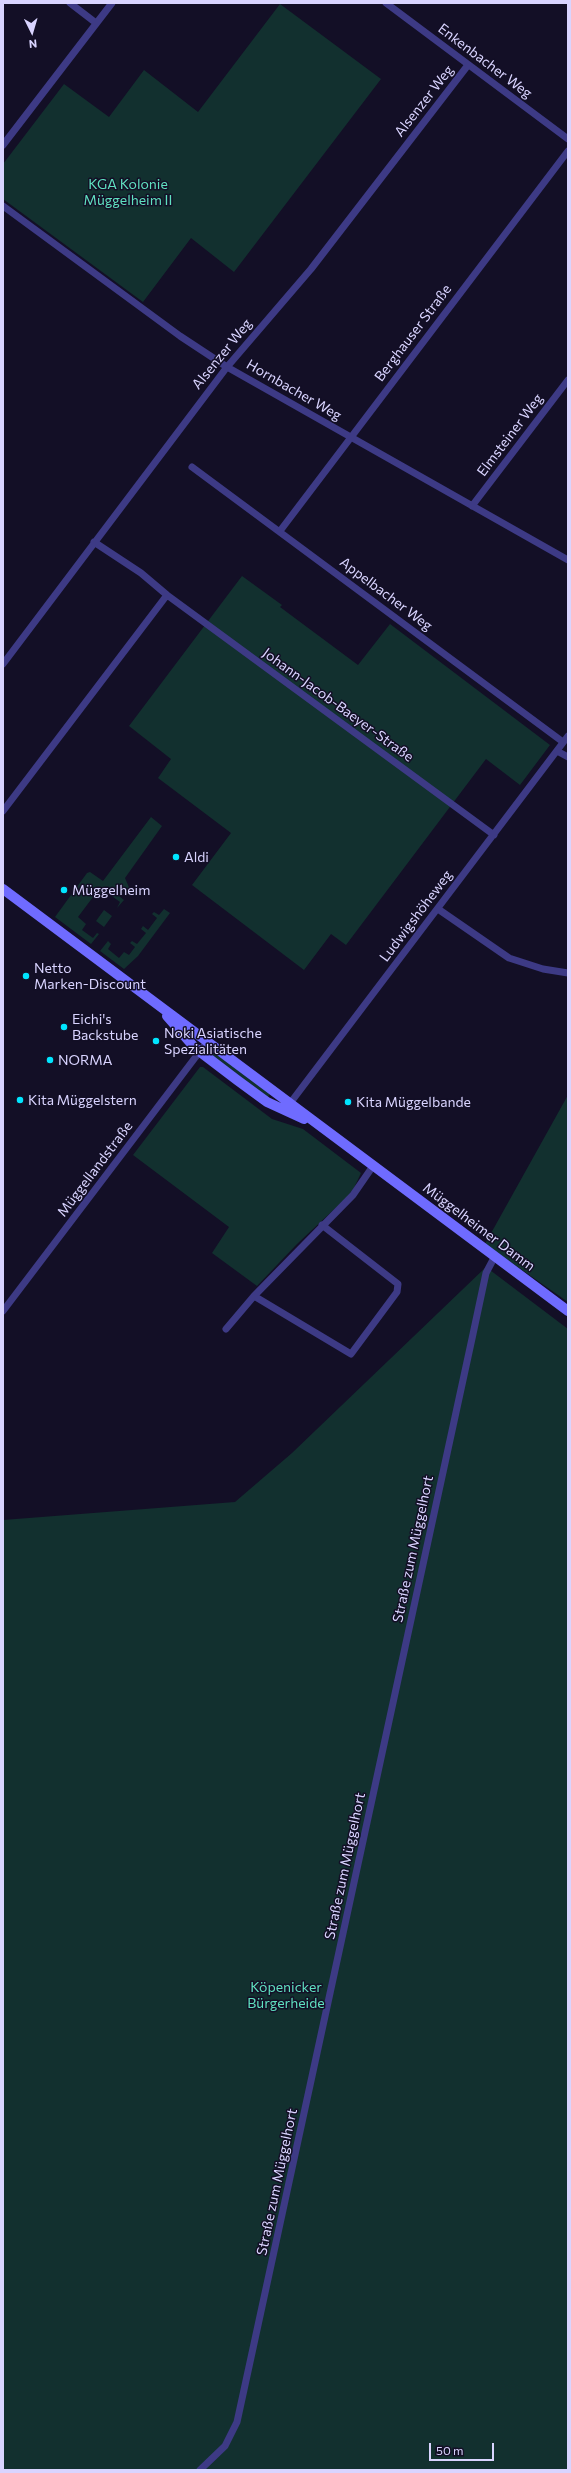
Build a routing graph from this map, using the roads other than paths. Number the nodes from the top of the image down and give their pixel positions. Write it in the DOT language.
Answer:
graph roads {
  1 [pos="70,3"];
  2 [pos="112,3"];
  3 [pos="386,3"];
  4 [pos="96,23"];
  5 [pos="468,65"];
  6 [pos="568,139"];
  7 [pos="3,145"];
  8 [pos="568,151"];
  9 [pos="3,206"];
  10 [pos="228,367"];
  11 [pos="568,380"];
  12 [pos="351,438"];
  13 [pos="192,467"];
  14 [pos="472,506"];
  15 [pos="280,531"];
  16 [pos="94,542"];
  17 [pos="568,559"];
  18 [pos="167,595"];
  19 [pos="3,664"];
  20 [pos="568,736"];
  21 [pos="563,742"];
  22 [pos="557,751"];
  23 [pos="568,757"];
  24 [pos="3,811"];
  25 [pos="494,835"];
  26 [pos="3,889"];
  27 [pos="438,909"];
  28 [pos="568,973"];
  29 [pos="161,1008"];
  30 [pos="207,1042"];
  31 [pos="200,1051"];
  32 [pos="287,1107"];
  33 [pos="373,1166"];
  34 [pos="322,1225"];
  35 [pos="495,1256"];
  36 [pos="254,1296"];
  37 [pos="3,1311"];
  38 [pos="568,1311"];
  39 [pos="226,1329"];
  40 [pos="200,2470"];
  1 -- 4 [label="street"];
  2 -- 4 [label="street"];
  3 -- 5 [label="street, Enkenbacher Weg"];
  4 -- 7 [label="street"];
  5 -- 6 [label="street, Enkenbacher Weg"];
  5 -- 10 [label="street, Alsenzer Weg"];
  8 -- 12 [label="street, Berghauser Straße"];
  9 -- 10 [label="street, Hornbacher Weg"];
  10 -- 12 [label="street, Hornbacher Weg"];
  10 -- 16 [label="street, Alsenzer Weg"];
  11 -- 14 [label="street, Elmsteiner Weg"];
  12 -- 14 [label="street, Hornbacher Weg"];
  12 -- 15 [label="street, Berghauser Straße"];
  13 -- 15 [label="street, Appelbacher Weg"];
  14 -- 17 [label="street, Hornbacher Weg"];
  15 -- 21 [label="street, Appelbacher Weg"];
  16 -- 18 [label="street, Johann-Jacob-Baeyer-Straße"];
  16 -- 19 [label="street, Alsenzer Weg"];
  18 -- 24 [label="street"];
  18 -- 25 [label="street, Johann-Jacob-Baeyer-Straße"];
  20 -- 21 [label="street, Ludwigshöheweg"];
  21 -- 22 [label="street, Ludwigshöheweg"];
  22 -- 23 [label="street"];
  22 -- 25 [label="street, Ludwigshöheweg"];
  25 -- 27 [label="street, Ludwigshöheweg"];
  26 -- 29 [label="main road, Müggelheimer Damm"];
  27 -- 28 [label="street"];
  27 -- 32 [label="street, Ludwigshöheweg"];
  29 -- 30 [label="main road, Müggelheimer Damm"];
  29 -- 31 [label="main road, Müggelheimer Damm"];
  30 -- 31 [label="street, Müggellandstraße"];
  30 -- 32 [label="main road, Müggelheimer Damm"];
  31 -- 32 [label="main road, Müggelheimer Damm"];
  31 -- 37 [label="street, Müggellandstraße"];
  32 -- 33 [label="main road, Müggelheimer Damm"];
  33 -- 34 [label="street"];
  33 -- 35 [label="main road, Müggelheimer Damm"];
  34 -- 36 [label="street"];
  34 -- 36 [label="street"];
  35 -- 38 [label="main road, Müggelheimer Damm"];
  35 -- 40 [label="street, Straße zum Müggelhort"];
  36 -- 39 [label="street"];
}
